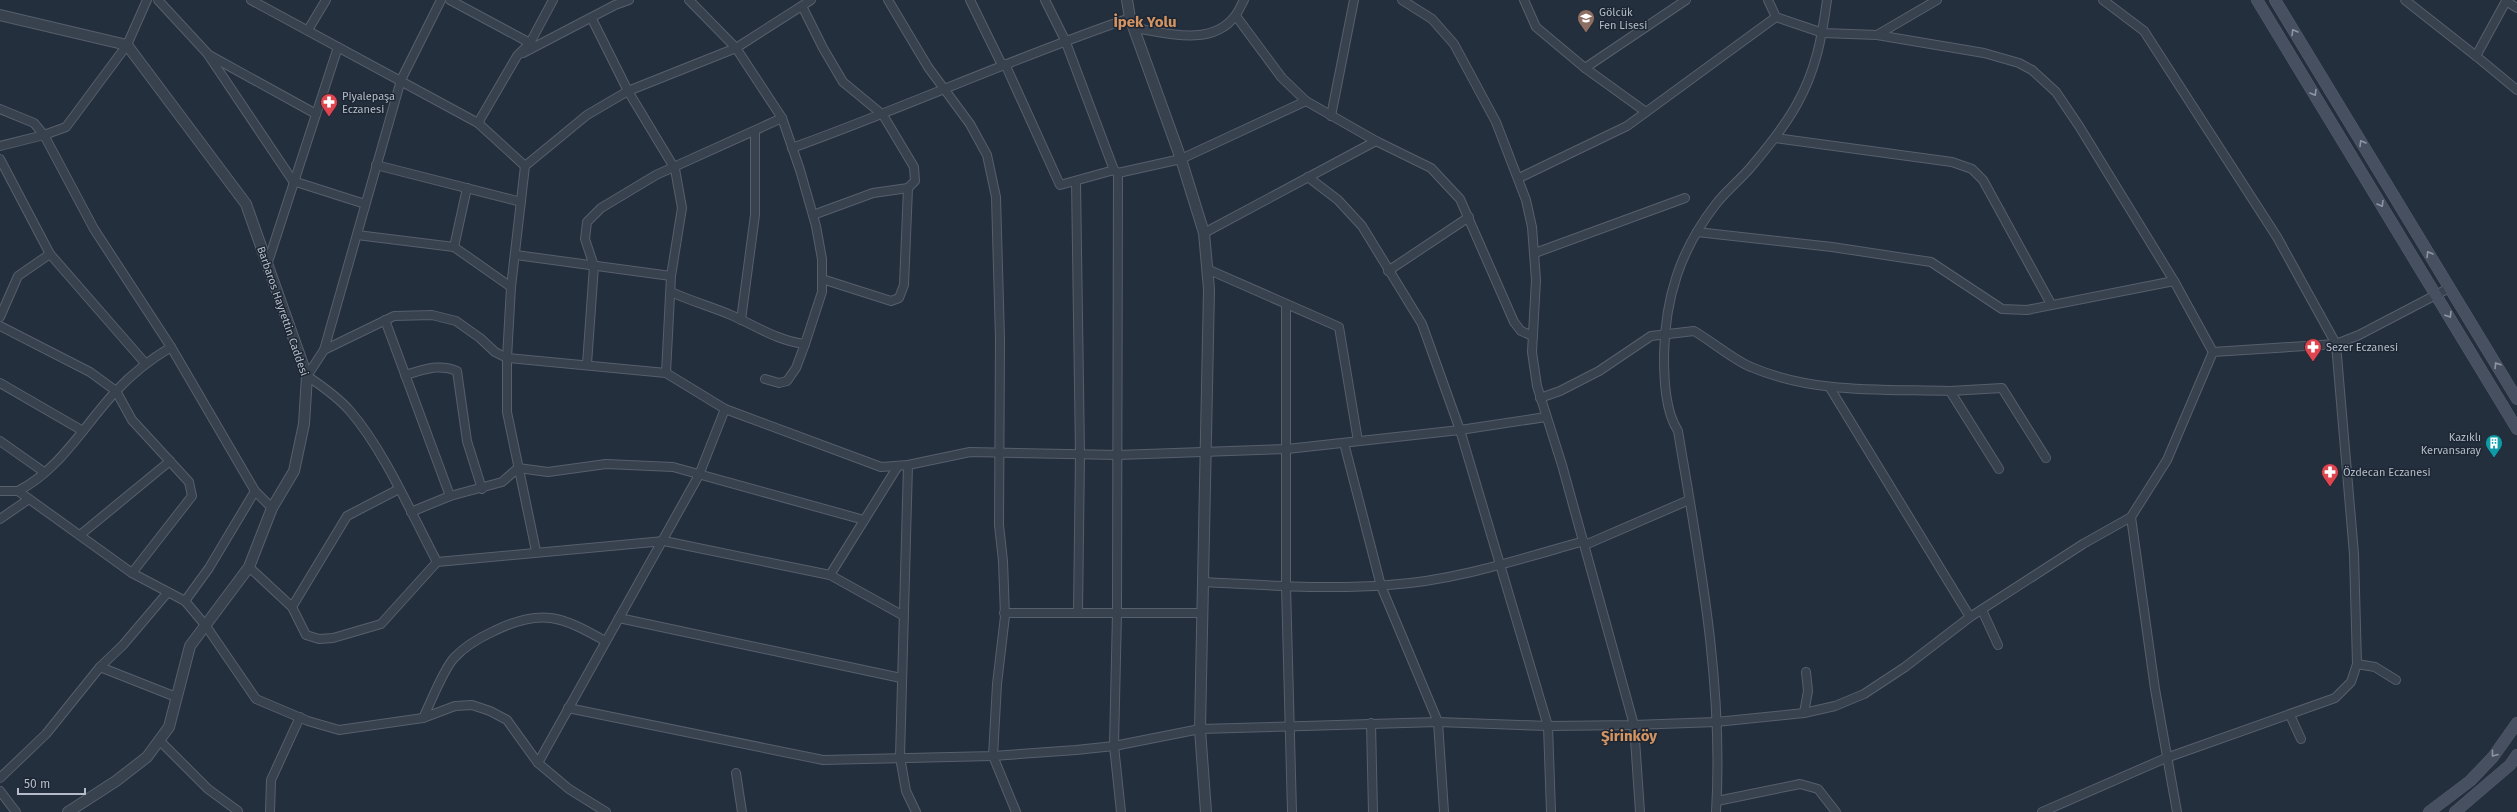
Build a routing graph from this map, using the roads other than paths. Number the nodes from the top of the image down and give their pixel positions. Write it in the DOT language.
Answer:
graph roads {
  1 [pos="147,0"];
  2 [pos="158,0"];
  3 [pos="251,0"];
  4 [pos="326,0"];
  5 [pos="441,0"];
  6 [pos="450,0"];
  7 [pos="553,0"];
  8 [pos="629,0"];
  9 [pos="689,0"];
  10 [pos="811,0"];
  11 [pos="888,0"];
  12 [pos="970,0"];
  13 [pos="1046,0"];
  14 [pos="1128,0"];
  15 [pos="1354,0"];
  16 [pos="1524,0"];
  17 [pos="1686,0"];
  18 [pos="1768,0"];
  19 [pos="1827,0"];
  20 [pos="1937,0"];
  21 [pos="2103,0"];
  22 [pos="2257,0"];
  23 [pos="2275,0"];
  24 [pos="2405,0"];
  25 [pos="2506,0"];
  26 [pos="1406,1"];
  27 [pos="1240,2"];
  28 [pos="802,6"];
  29 [pos="2517,8"];
  30 [pos="0,15"];
  31 [pos="1236,16"];
  32 [pos="1776,17"];
  33 [pos="1130,18"];
  34 [pos="592,19"];
  35 [pos="1136,28"];
  36 [pos="308,30"];
  37 [pos="1823,33"];
  38 [pos="1877,36"];
  39 [pos="1065,40"];
  40 [pos="530,43"];
  41 [pos="127,45"];
  42 [pos="338,47"];
  43 [pos="736,48"];
  44 [pos="207,54"];
  45 [pos="517,56"];
  46 [pos="2476,56"];
  47 [pos="1003,65"];
  48 [pos="1585,68"];
  49 [pos="401,80"];
  50 [pos="942,88"];
  51 [pos="2517,90"];
  52 [pos="628,91"];
  53 [pos="1306,101"];
  54 [pos="0,109"];
  55 [pos="1646,112"];
  56 [pos="316,114"];
  57 [pos="883,115"];
  58 [pos="1331,116"];
  59 [pos="782,118"];
  60 [pos="478,124"];
  61 [pos="755,132"];
  62 [pos="44,135"];
  63 [pos="1775,138"];
  64 [pos="1376,141"];
  65 [pos="0,146"];
  66 [pos="792,148"];
  67 [pos="1181,159"];
  68 [pos="0,160"];
  69 [pos="376,165"];
  70 [pos="525,166"];
  71 [pos="675,169"];
  72 [pos="1116,172"];
  73 [pos="1308,177"];
  74 [pos="1519,178"];
  75 [pos="293,181"];
  76 [pos="1076,181"];
  77 [pos="467,188"];
  78 [pos="908,188"];
  79 [pos="1685,198"];
  80 [pos="521,202"];
  81 [pos="365,204"];
  82 [pos="813,214"];
  83 [pos="1469,218"];
  84 [pos="1697,232"];
  85 [pos="1204,233"];
  86 [pos="357,235"];
  87 [pos="454,247"];
  88 [pos="1535,253"];
  89 [pos="50,254"];
  90 [pos="516,255"];
  91 [pos="268,262"];
  92 [pos="594,266"];
  93 [pos="1207,269"];
  94 [pos="1388,271"];
  95 [pos="671,276"];
  96 [pos="822,279"];
  97 [pos="2174,281"];
  98 [pos="511,287"];
  99 [pos="2449,288"];
  100 [pos="671,292"];
  101 [pos="2437,296"];
  102 [pos="1286,304"];
  103 [pos="2051,304"];
  104 [pos="0,317"];
  105 [pos="385,320"];
  106 [pos="741,320"];
  107 [pos="0,326"];
  108 [pos="1665,333"];
  109 [pos="1533,336"];
  110 [pos="806,344"];
  111 [pos="2336,344"];
  112 [pos="171,347"];
  113 [pos="324,350"];
  114 [pos="2213,352"];
  115 [pos="507,358"];
  116 [pos="144,363"];
  117 [pos="587,364"];
  118 [pos="666,373"];
  119 [pos="405,375"];
  120 [pos="307,376"];
  121 [pos="765,379"];
  122 [pos="0,383"];
  123 [pos="1830,388"];
  124 [pos="116,391"];
  125 [pos="1950,391"];
  126 [pos="1540,398"];
  127 [pos="2517,399"];
  128 [pos="725,409"];
  129 [pos="1546,417"];
  130 [pos="2517,429"];
  131 [pos="1460,430"];
  132 [pos="82,431"];
  133 [pos="0,441"];
  134 [pos="1358,441"];
  135 [pos="1344,443"];
  136 [pos="1287,449"];
  137 [pos="1000,452"];
  138 [pos="1206,452"];
  139 [pos="1080,454"];
  140 [pos="1118,455"];
  141 [pos="2046,458"];
  142 [pos="170,460"];
  143 [pos="908,465"];
  144 [pos="898,466"];
  145 [pos="518,468"];
  146 [pos="1999,469"];
  147 [pos="44,472"];
  148 [pos="699,475"];
  149 [pos="399,489"];
  150 [pos="482,489"];
  151 [pos="0,490"];
  152 [pos="18,491"];
  153 [pos="255,491"];
  154 [pos="450,496"];
  155 [pos="29,499"];
  156 [pos="1689,500"];
  157 [pos="272,508"];
  158 [pos="411,512"];
  159 [pos="2131,517"];
  160 [pos="0,519"];
  161 [pos="864,520"];
  162 [pos="80,535"];
  163 [pos="664,541"];
  164 [pos="1584,543"];
  165 [pos="536,551"];
  166 [pos="437,562"];
  167 [pos="1500,565"];
  168 [pos="249,567"];
  169 [pos="132,573"];
  170 [pos="830,574"];
  171 [pos="1203,582"];
  172 [pos="1286,586"];
  173 [pos="1381,586"];
  174 [pos="168,592"];
  175 [pos="185,600"];
  176 [pos="292,607"];
  177 [pos="1982,610"];
  178 [pos="1004,613"];
  179 [pos="1078,613"];
  180 [pos="1117,613"];
  181 [pos="1202,613"];
  182 [pos="902,615"];
  183 [pos="1970,617"];
  184 [pos="619,618"];
  185 [pos="206,626"];
  186 [pos="605,641"];
  187 [pos="1998,645"];
  188 [pos="2357,664"];
  189 [pos="100,667"];
  190 [pos="1806,672"];
  191 [pos="901,678"];
  192 [pos="2396,680"];
  193 [pos="176,697"];
  194 [pos="568,708"];
  195 [pos="1804,713"];
  196 [pos="2290,715"];
  197 [pos="300,717"];
  198 [pos="422,718"];
  199 [pos="1438,722"];
  200 [pos="1716,722"];
  201 [pos="2517,722"];
  202 [pos="1371,723"];
  203 [pos="1634,725"];
  204 [pos="1548,726"];
  205 [pos="1290,728"];
  206 [pos="1200,730"];
  207 [pos="2301,739"];
  208 [pos="159,740"];
  209 [pos="1114,746"];
  210 [pos="2517,755"];
  211 [pos="993,756"];
  212 [pos="900,757"];
  213 [pos="2166,758"];
  214 [pos="538,763"];
  215 [pos="2514,764"];
  216 [pos="736,772"];
  217 [pos="0,778"];
  218 [pos="0,791"];
  219 [pos="1717,801"];
  220 [pos="238,811"];
  221 [pos="16,812"];
  222 [pos="68,812"];
  223 [pos="270,812"];
  224 [pos="606,812"];
  225 [pos="742,812"];
  226 [pos="916,812"];
  227 [pos="1016,812"];
  228 [pos="1121,812"];
  229 [pos="1206,812"];
  230 [pos="1292,812"];
  231 [pos="1373,812"];
  232 [pos="1444,812"];
  233 [pos="1551,812"];
  234 [pos="1640,812"];
  235 [pos="1716,812"];
  236 [pos="1836,812"];
  237 [pos="2042,812"];
  238 [pos="2177,812"];
  239 [pos="2429,812"];
  240 [pos="2455,812"];
  1 -- 41 [label="street"];
  2 -- 44 [label="street"];
  3 -- 36 [label="street"];
  4 -- 36 [label="street"];
  5 -- 49 [label="street"];
  6 -- 40 [label="street"];
  7 -- 40 [label="street"];
  8 -- 34 [label="street"];
  9 -- 43 [label="street"];
  10 -- 28 [label="street"];
  11 -- 50 [label="street"];
  12 -- 47 [label="street"];
  13 -- 39 [label="street"];
  14 -- 33 [label="street"];
  15 -- 58 [label="street"];
  16 -- 48 [label="street"];
  17 -- 48 [label="street"];
  18 -- 32 [label="street"];
  19 -- 37 [label="street"];
  20 -- 38 [label="street"];
  21 -- 111 [label="street"];
  22 -- 101 [label="main road, one-way"];
  99 -- 23 [label="main road, one-way"];
  24 -- 46 [label="street"];
  25 -- 29 [label="street"];
  25 -- 46 [label="street"];
  26 -- 74 [label="street"];
  27 -- 31 [label="street"];
  28 -- 43 [label="street"];
  28 -- 57 [label="street"];
  30 -- 41 [label="street"];
  31 -- 35 [label="street"];
  31 -- 53 [label="street"];
  32 -- 37 [label="street"];
  32 -- 55 [label="street"];
  33 -- 35 [label="street"];
  33 -- 39 [label="street"];
  34 -- 45 [label="street"];
  34 -- 52 [label="street"];
  35 -- 67 [label="street"];
  36 -- 42 [label="street"];
  37 -- 38 [label="street"];
  37 -- 63 [label="street"];
  38 -- 97 [label="street"];
  39 -- 47 [label="street"];
  39 -- 72 [label="street"];
  40 -- 45 [label="street"];
  41 -- 62 [label="street"];
  41 -- 91 [label="street, Barbaros Hayrettin Caddesi"];
  42 -- 49 [label="street"];
  42 -- 56 [label="street"];
  43 -- 52 [label="street"];
  43 -- 59 [label="street"];
  44 -- 56 [label="street"];
  44 -- 75 [label="street"];
  45 -- 60 [label="street"];
  46 -- 51 [label="street"];
  47 -- 50 [label="street"];
  47 -- 76 [label="street"];
  48 -- 55 [label="street"];
  49 -- 60 [label="street"];
  49 -- 69 [label="street"];
  50 -- 57 [label="street"];
  50 -- 137 [label="street"];
  52 -- 70 [label="street"];
  52 -- 71 [label="street"];
  53 -- 58 [label="street"];
  53 -- 67 [label="street"];
  54 -- 62 [label="street"];
  55 -- 74 [label="street"];
  56 -- 75 [label="street"];
  57 -- 66 [label="street"];
  57 -- 78 [label="street"];
  58 -- 64 [label="street"];
  59 -- 61 [label="street"];
  59 -- 66 [label="street"];
  60 -- 70 [label="street"];
  61 -- 71 [label="street"];
  61 -- 106 [label="street"];
  62 -- 65 [label="street"];
  62 -- 112 [label="street"];
  63 -- 84 [label="street"];
  63 -- 103 [label="street"];
  64 -- 73 [label="street"];
  64 -- 83 [label="street"];
  66 -- 82 [label="street"];
  67 -- 72 [label="street"];
  67 -- 85 [label="street"];
  68 -- 89 [label="street"];
  69 -- 77 [label="street"];
  69 -- 81 [label="street"];
  70 -- 80 [label="street"];
  71 -- 92 [label="street"];
  71 -- 95 [label="street"];
  72 -- 76 [label="street"];
  72 -- 140 [label="street"];
  73 -- 85 [label="street"];
  73 -- 94 [label="street"];
  74 -- 88 [label="street"];
  75 -- 81 [label="street"];
  75 -- 91 [label="street"];
  76 -- 139 [label="street"];
  77 -- 80 [label="street"];
  77 -- 87 [label="street"];
  78 -- 82 [label="street"];
  78 -- 96 [label="street"];
  79 -- 88 [label="street"];
  80 -- 90 [label="street"];
  81 -- 86 [label="street"];
  82 -- 96 [label="street"];
  83 -- 94 [label="street"];
  83 -- 109 [label="street"];
  84 -- 103 [label="street"];
  84 -- 108 [label="street"];
  85 -- 93 [label="street"];
  86 -- 87 [label="street"];
  86 -- 113 [label="street"];
  87 -- 98 [label="street"];
  88 -- 109 [label="street"];
  89 -- 104 [label="street"];
  89 -- 116 [label="street"];
  90 -- 92 [label="street"];
  90 -- 98 [label="street"];
  91 -- 120 [label="street, Barbaros Hayrettin Caddesi"];
  92 -- 95 [label="street"];
  92 -- 117 [label="street"];
  93 -- 102 [label="street"];
  93 -- 138 [label="street"];
  94 -- 131 [label="street"];
  95 -- 100 [label="street"];
  96 -- 110 [label="street"];
  97 -- 103 [label="street"];
  97 -- 114 [label="street"];
  98 -- 115 [label="street"];
  99 -- 101 [label="street"];
  127 -- 99 [label="main road, one-way"];
  100 -- 106 [label="street"];
  100 -- 118 [label="street"];
  101 -- 111 [label="street"];
  101 -- 130 [label="main road, one-way"];
  102 -- 134 [label="street"];
  102 -- 136 [label="street"];
  105 -- 113 [label="street"];
  105 -- 115 [label="street"];
  105 -- 119 [label="street"];
  106 -- 110 [label="street"];
  107 -- 124 [label="street"];
  108 -- 123 [label="street"];
  108 -- 126 [label="street"];
  108 -- 156 [label="street"];
  109 -- 126 [label="street"];
  110 -- 121 [label="street"];
  111 -- 114 [label="street"];
  111 -- 188 [label="street"];
  112 -- 116 [label="street"];
  112 -- 153 [label="street"];
  113 -- 120 [label="street"];
  114 -- 159 [label="street"];
  115 -- 117 [label="street"];
  115 -- 145 [label="street"];
  116 -- 124 [label="street"];
  117 -- 118 [label="street"];
  118 -- 128 [label="street"];
  119 -- 150 [label="street"];
  119 -- 154 [label="street"];
  120 -- 149 [label="street"];
  120 -- 157 [label="street, Barbaros Hayrettin Caddesi"];
  122 -- 132 [label="street"];
  123 -- 125 [label="street"];
  123 -- 183 [label="street"];
  124 -- 132 [label="street"];
  124 -- 142 [label="street"];
  125 -- 141 [label="street"];
  125 -- 146 [label="street"];
  126 -- 129 [label="street"];
  128 -- 144 [label="street"];
  128 -- 148 [label="street"];
  129 -- 131 [label="street"];
  129 -- 164 [label="street"];
  131 -- 134 [label="street"];
  131 -- 167 [label="street"];
  132 -- 147 [label="street"];
  133 -- 147 [label="street"];
  134 -- 135 [label="street"];
  135 -- 136 [label="street"];
  135 -- 173 [label="street"];
  136 -- 138 [label="street"];
  136 -- 172 [label="street"];
  137 -- 139 [label="street"];
  137 -- 143 [label="street"];
  137 -- 178 [label="street"];
  138 -- 140 [label="street"];
  138 -- 171 [label="street"];
  139 -- 140 [label="street"];
  139 -- 179 [label="street"];
  140 -- 180 [label="street"];
  142 -- 162 [label="street"];
  142 -- 169 [label="street"];
  143 -- 144 [label="street"];
  143 -- 182 [label="street"];
  144 -- 161 [label="street"];
  145 -- 148 [label="street"];
  145 -- 150 [label="street"];
  145 -- 165 [label="street"];
  147 -- 152 [label="street"];
  148 -- 161 [label="street"];
  148 -- 163 [label="street"];
  149 -- 158 [label="street"];
  149 -- 176 [label="street"];
  150 -- 154 [label="street"];
  151 -- 152 [label="street"];
  152 -- 155 [label="street"];
  153 -- 157 [label="street"];
  153 -- 175 [label="street"];
  154 -- 158 [label="street"];
  155 -- 160 [label="street"];
  155 -- 162 [label="street"];
  156 -- 164 [label="street"];
  156 -- 200 [label="street"];
  157 -- 168 [label="street, Barbaros Hayrettin Caddesi"];
  158 -- 166 [label="street"];
  159 -- 177 [label="street"];
  159 -- 213 [label="street"];
  161 -- 170 [label="street"];
  162 -- 169 [label="street"];
  163 -- 165 [label="street"];
  163 -- 170 [label="street"];
  163 -- 184 [label="street"];
  164 -- 167 [label="street"];
  164 -- 203 [label="street"];
  165 -- 166 [label="street"];
  166 -- 176 [label="street"];
  167 -- 173 [label="street"];
  167 -- 204 [label="street"];
  168 -- 176 [label="street"];
  168 -- 185 [label="street, Barbaros Hayrettin Caddesi"];
  169 -- 174 [label="street"];
  170 -- 182 [label="street"];
  171 -- 172 [label="street"];
  171 -- 181 [label="street"];
  172 -- 173 [label="street"];
  172 -- 205 [label="street"];
  173 -- 199 [label="street"];
  174 -- 175 [label="street"];
  174 -- 189 [label="street"];
  175 -- 185 [label="street"];
  177 -- 183 [label="street"];
  177 -- 187 [label="street"];
  178 -- 179 [label="street"];
  178 -- 211 [label="street"];
  179 -- 180 [label="street"];
  180 -- 181 [label="street"];
  180 -- 209 [label="street"];
  181 -- 206 [label="street"];
  182 -- 191 [label="street"];
  183 -- 195 [label="street"];
  184 -- 186 [label="street"];
  184 -- 191 [label="street"];
  185 -- 193 [label="street, Barbaros Hayrettin Caddesi"];
  185 -- 197 [label="street"];
  186 -- 194 [label="street"];
  186 -- 198 [label="street"];
  188 -- 192 [label="street"];
  188 -- 196 [label="street"];
  189 -- 193 [label="street"];
  189 -- 217 [label="street"];
  190 -- 195 [label="street"];
  191 -- 212 [label="street"];
  193 -- 208 [label="street, Barbaros Hayrettin Caddesi"];
  194 -- 212 [label="street"];
  194 -- 214 [label="street"];
  195 -- 200 [label="street"];
  196 -- 207 [label="street"];
  196 -- 213 [label="street"];
  197 -- 198 [label="street"];
  197 -- 223 [label="street"];
  198 -- 214 [label="street"];
  199 -- 202 [label="street"];
  199 -- 204 [label="street"];
  199 -- 232 [label="street"];
  200 -- 203 [label="street"];
  200 -- 219 [label="street"];
  201 -- 239 [label="main road, one-way"];
  202 -- 205 [label="street"];
  202 -- 231 [label="street"];
  203 -- 204 [label="street"];
  203 -- 234 [label="street"];
  204 -- 233 [label="street"];
  205 -- 206 [label="street"];
  205 -- 230 [label="street"];
  206 -- 209 [label="street"];
  206 -- 229 [label="street"];
  208 -- 220 [label="street"];
  208 -- 222 [label="street, Barbaros Hayrettin Caddesi"];
  209 -- 211 [label="street"];
  209 -- 228 [label="street"];
  210 -- 215 [label="main road"];
  211 -- 212 [label="street"];
  211 -- 227 [label="street"];
  212 -- 226 [label="street"];
  213 -- 237 [label="street"];
  213 -- 238 [label="street"];
  214 -- 224 [label="street"];
  215 -- 240 [label="main road"];
  216 -- 225 [label="street"];
  218 -- 221 [label="street"];
  219 -- 235 [label="street"];
  219 -- 236 [label="street"];
}
